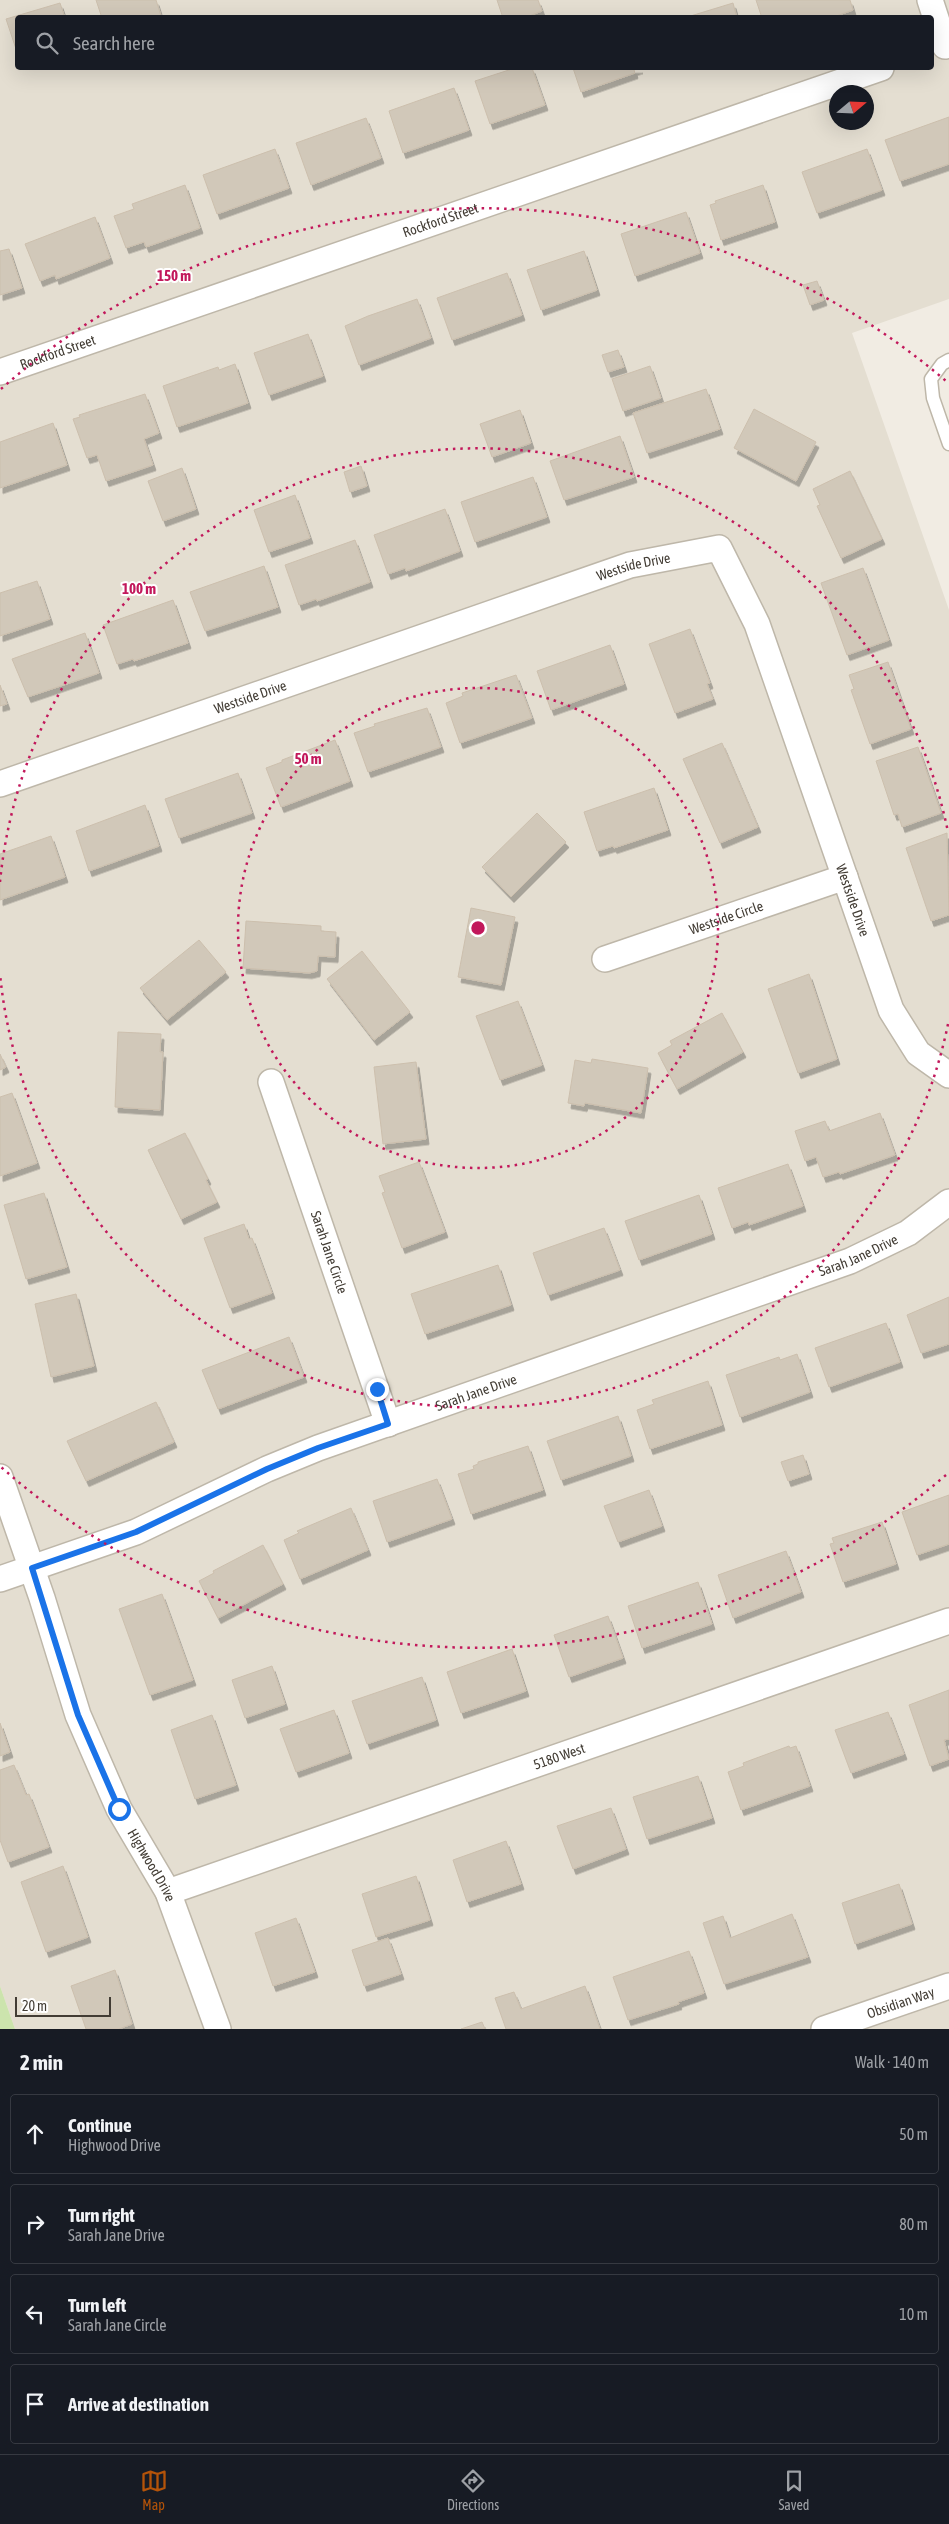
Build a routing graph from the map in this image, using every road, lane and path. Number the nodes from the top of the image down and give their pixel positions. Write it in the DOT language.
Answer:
graph roads {
  1 [pos="930,0"];
  2 [pos="934,15"];
  3 [pos="934,16"];
  4 [pos="942,47"];
  5 [pos="875,70"];
  6 [pos="949,360"];
  7 [pos="0,372"];
  8 [pos="949,444"];
  9 [pos="0,784"];
  10 [pos="845,877"];
  11 [pos="605,959"];
  12 [pos="949,1074"];
  13 [pos="270,1082"];
  14 [pos="949,1202"];
  15 [pos="388,1424"];
  16 [pos="0,1478"];
  17 [pos="32,1568"];
  18 [pos="0,1579"];
  19 [pos="949,1621"];
  20 [pos="168,1892"];
  21 [pos="949,1986"];
  22 [pos="218,2029"];
  23 [pos="824,2029"];
  1 -- 2 [label="street"];
  3 -- 4 [label="street"];
  5 -- 7 [label="street, Rockford Street"];
  6 -- 8 [label="lane"];
  9 -- 10 [label="street, Westside Drive"];
  10 -- 11 [label="street, Westside Circle"];
  10 -- 12 [label="street, Westside Drive"];
  13 -- 15 [label="street, Sarah Jane Circle"];
  14 -- 15 [label="street, Sarah Jane Drive"];
  15 -- 17 [label="street, Sarah Jane Drive"];
  16 -- 17 [label="street, Highwood Drive"];
  17 -- 18 [label="street, Sarah Jane Drive"];
  17 -- 20 [label="street, Highwood Drive"];
  19 -- 20 [label="street, 5180 West"];
  20 -- 22 [label="street, Highwood Drive"];
  21 -- 23 [label="street, Obsidian Way"];
}
